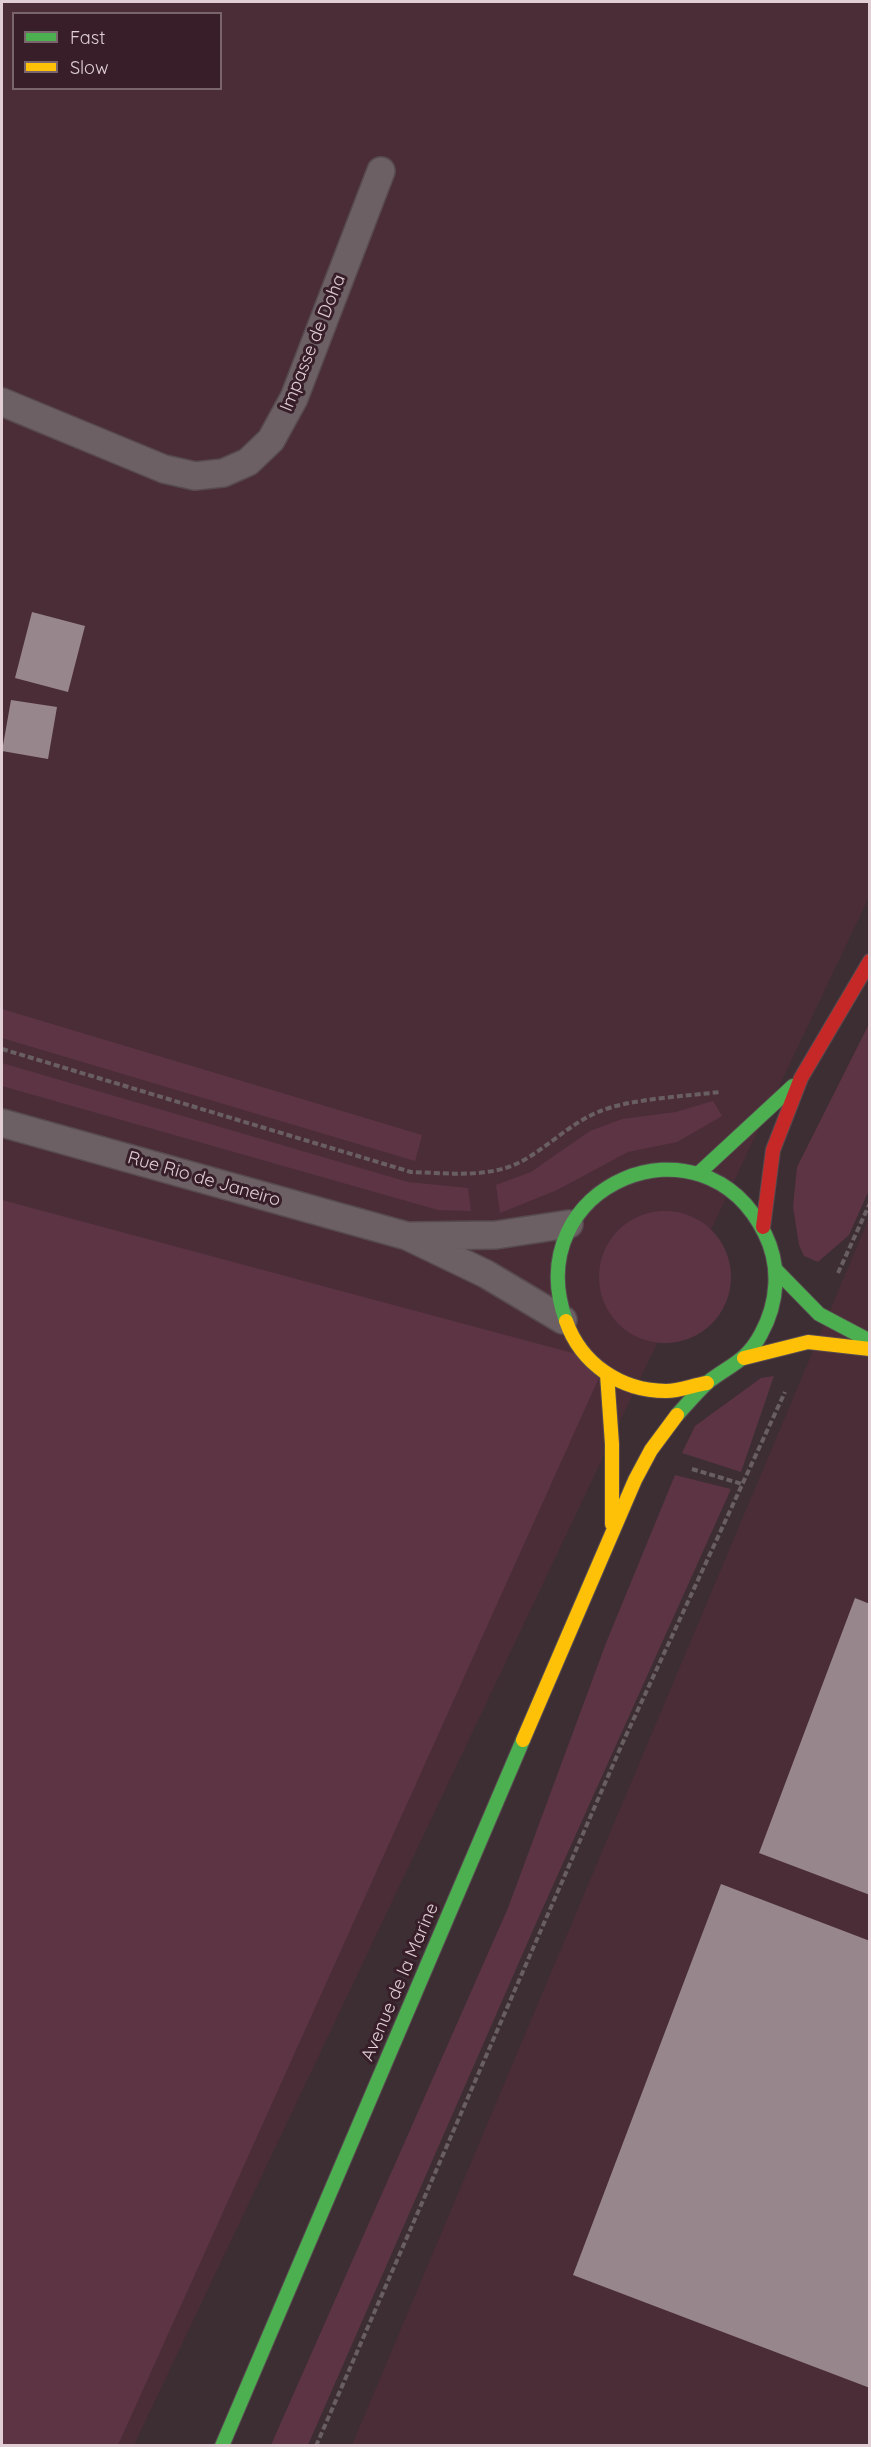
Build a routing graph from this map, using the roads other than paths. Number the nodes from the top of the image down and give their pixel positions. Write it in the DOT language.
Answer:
graph roads {
  1 [pos="381,171"];
  2 [pos="2,402"];
  3 [pos="870,962"];
  4 [pos="801,1078"];
  5 [pos="2,1123"];
  6 [pos="699,1173"];
  7 [pos="569,1224"];
  8 [pos="763,1227"];
  9 [pos="407,1236"];
  10 [pos="776,1270"];
  11 [pos="563,1320"];
  12 [pos="870,1341"];
  13 [pos="870,1349"];
  14 [pos="744,1358"];
  15 [pos="607,1374"];
  16 [pos="707,1383"];
  17 [pos="612,1532"];
  18 [pos="222,2445"];
  1 -- 2 [label="lane, Impasse de Doha"];
  3 -- 4 [label="main road"];
  4 -- 6 [label="main road"];
  4 -- 8 [label="main road"];
  5 -- 9 [label="lane, Rue Rio de Janeiro"];
  6 -- 7 [label="main road"];
  6 -- 8 [label="main road"];
  7 -- 9 [label="lane, Rue Rio de Janeiro"];
  7 -- 11 [label="main road"];
  8 -- 10 [label="main road"];
  9 -- 11 [label="lane, Rue Rio de Janeiro"];
  10 -- 12 [label="main road"];
  10 -- 14 [label="main road"];
  11 -- 15 [label="main road"];
  13 -- 14 [label="main road"];
  14 -- 16 [label="main road"];
  15 -- 16 [label="main road"];
  15 -- 17 [label="main road, Avenue de la Marine"];
  16 -- 17 [label="main road, Avenue de la Marine"];
  17 -- 18 [label="main road, Avenue de la Marine"];
}
